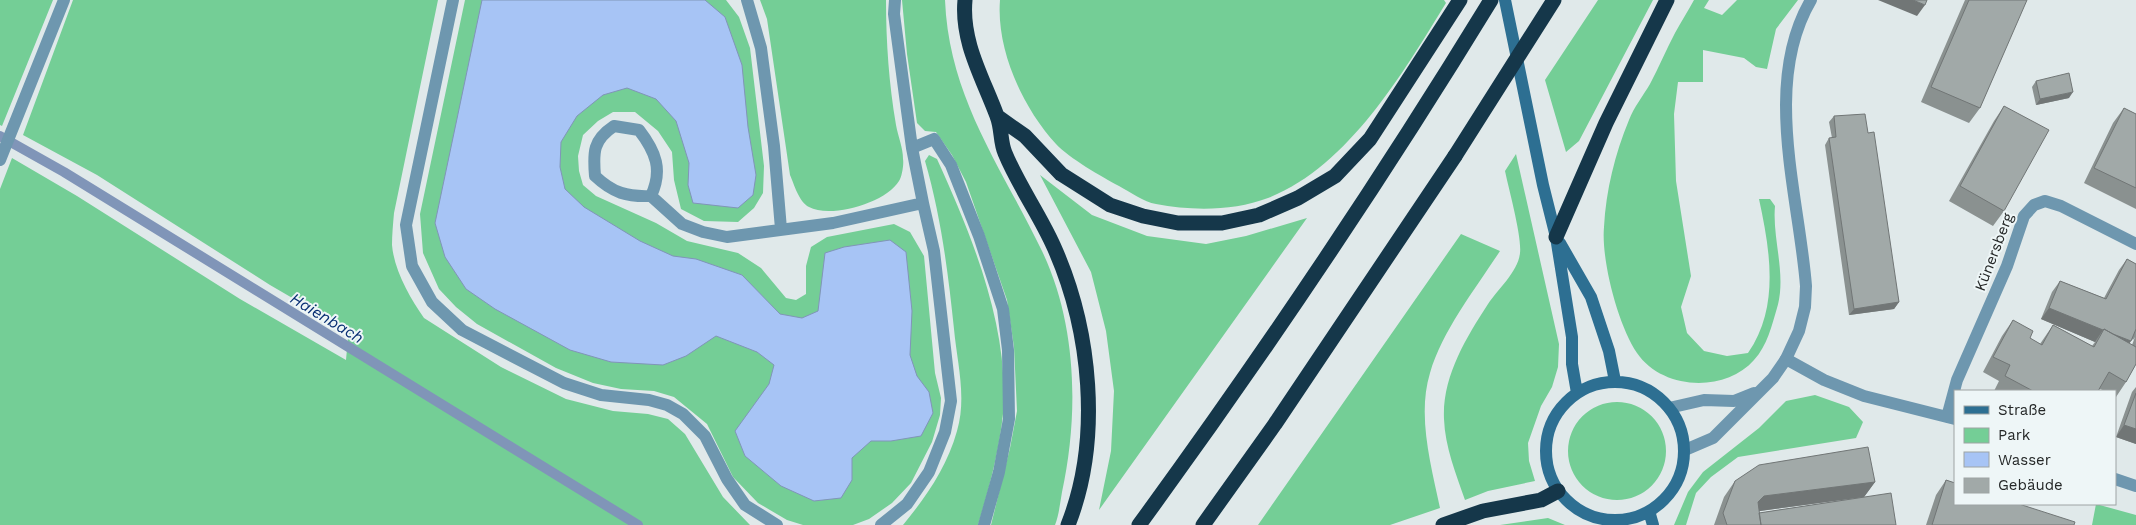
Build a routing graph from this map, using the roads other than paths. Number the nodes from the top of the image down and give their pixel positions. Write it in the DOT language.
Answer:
graph roads {
  1 [pos="64,0"];
  2 [pos="453,0"];
  3 [pos="747,0"];
  4 [pos="895,0"];
  5 [pos="965,0"];
  6 [pos="1460,0"];
  7 [pos="1491,0"];
  8 [pos="1505,0"];
  9 [pos="1554,0"];
  10 [pos="1667,0"];
  11 [pos="1811,0"];
  12 [pos="998,118"];
  13 [pos="912,148"];
  14 [pos="0,159"];
  15 [pos="651,196"];
  16 [pos="923,203"];
  17 [pos="781,229"];
  18 [pos="1556,237"];
  19 [pos="2136,244"];
  20 [pos="1786,359"];
  21 [pos="1615,381"];
  22 [pos="1955,390"];
  23 [pos="1758,391"];
  24 [pos="1577,392"];
  25 [pos="1954,399"];
  26 [pos="1669,408"];
  27 [pos="1951,418"];
  28 [pos="1685,450"];
  29 [pos="2116,479"];
  30 [pos="2136,486"];
  31 [pos="1558,491"];
  32 [pos="1649,511"];
  33 [pos="1609,522"];
  34 [pos="777,525"];
  35 [pos="881,525"];
  36 [pos="984,525"];
  37 [pos="1068,525"];
  38 [pos="1139,525"];
  39 [pos="1203,525"];
  40 [pos="1443,525"];
  41 [pos="1653,525"];
  1 -- 14 [label="street"];
  2 -- 34 [label="street"];
  3 -- 17 [label="street"];
  4 -- 13 [label="street"];
  5 -- 12 [label="highway"];
  6 -- 12 [label="highway"];
  7 -- 38 [label="highway"];
  8 -- 18 [label="main road"];
  9 -- 39 [label="highway, bridge"];
  10 -- 18 [label="highway"];
  11 -- 20 [label="street"];
  12 -- 37 [label="highway"];
  13 -- 16 [label="street"];
  13 -- 36 [label="street"];
  15 -- 15 [label="street"];
  15 -- 17 [label="street"];
  16 -- 17 [label="street"];
  16 -- 35 [label="street"];
  18 -- 21 [label="main road"];
  18 -- 24 [label="main road"];
  19 -- 22 [label="street, Künersberg"];
  20 -- 23 [label="street"];
  20 -- 27 [label="street"];
  21 -- 24 [label="main road"];
  21 -- 26 [label="main road"];
  23 -- 26 [label="street"];
  23 -- 28 [label="street"];
  24 -- 31 [label="main road"];
  25 -- 27 [label="street, Künersberg"];
  26 -- 28 [label="main road"];
  28 -- 32 [label="main road"];
  29 -- 30 [label="street"];
  31 -- 33 [label="main road"];
  31 -- 40 [label="highway"];
  32 -- 33 [label="main road"];
  32 -- 41 [label="main road"];
}
